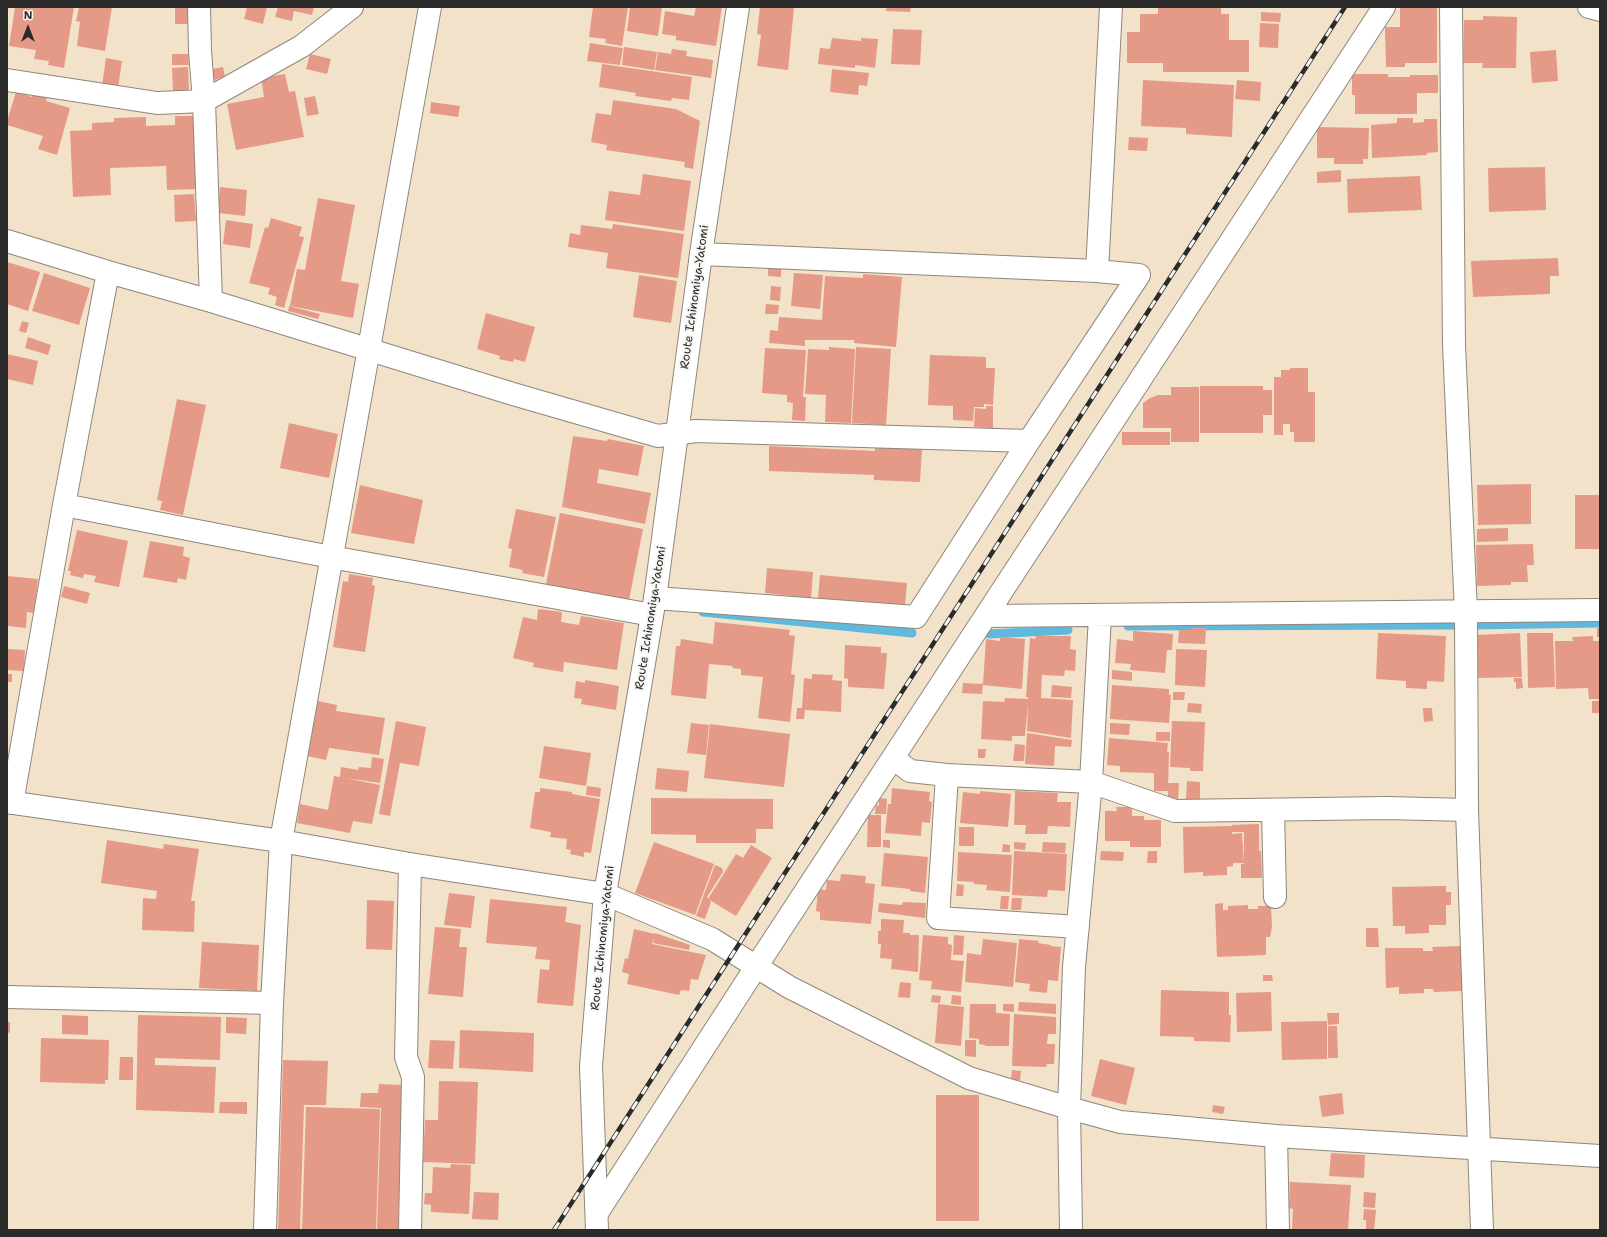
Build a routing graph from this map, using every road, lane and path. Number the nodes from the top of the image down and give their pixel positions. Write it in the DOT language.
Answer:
graph roads {
  1 [pos="199,7"];
  2 [pos="352,7"];
  3 [pos="430,7"];
  4 [pos="738,7"];
  5 [pos="1110,7"];
  6 [pos="1384,7"];
  7 [pos="1451,7"];
  8 [pos="1589,7"];
  9 [pos="1600,10"];
  10 [pos="7,80"];
  11 [pos="204,101"];
  12 [pos="7,241"];
  13 [pos="701,254"];
  14 [pos="1097,271"];
  15 [pos="108,272"];
  16 [pos="211,301"];
  17 [pos="369,350"];
  18 [pos="677,434"];
  19 [pos="1029,441"];
  20 [pos="64,505"];
  21 [pos="331,557"];
  22 [pos="654,606"];
  23 [pos="1600,610"];
  24 [pos="1466,613"];
  25 [pos="986,616"];
  26 [pos="1100,616"];
  27 [pos="893,758"];
  28 [pos="947,775"];
  29 [pos="1091,782"];
  30 [pos="9,803"];
  31 [pos="1274,810"];
  32 [pos="1467,810"];
  33 [pos="281,841"];
  34 [pos="410,864"];
  35 [pos="605,894"];
  36 [pos="1275,898"];
  37 [pos="1078,927"];
  38 [pos="756,967"];
  39 [pos="7,997"];
  40 [pos="272,1003"];
  41 [pos="1069,1108"];
  42 [pos="1276,1136"];
  43 [pos="1479,1148"];
  44 [pos="1600,1156"];
  45 [pos="597,1222"];
  46 [pos="265,1230"];
  47 [pos="410,1230"];
  48 [pos="1070,1230"];
  49 [pos="1278,1230"];
  50 [pos="1482,1230"];
  1 -- 11 [label="street"];
  2 -- 11 [label="street"];
  3 -- 17 [label="street"];
  4 -- 13 [label="street, Route Ichinomiya-Yatomi"];
  5 -- 14 [label="street"];
  6 -- 25 [label="street"];
  7 -- 24 [label="street"];
  8 -- 9 [label="street"];
  10 -- 11 [label="street"];
  11 -- 16 [label="street"];
  12 -- 15 [label="street"];
  13 -- 14 [label="street"];
  13 -- 18 [label="street, Route Ichinomiya-Yatomi"];
  14 -- 19 [label="street"];
  15 -- 16 [label="street"];
  15 -- 20 [label="street"];
  16 -- 17 [label="street"];
  17 -- 18 [label="street"];
  17 -- 21 [label="street"];
  18 -- 19 [label="street"];
  18 -- 22 [label="street, Route Ichinomiya-Yatomi"];
  19 -- 22 [label="street"];
  20 -- 21 [label="street"];
  20 -- 30 [label="street"];
  21 -- 22 [label="street"];
  21 -- 33 [label="street"];
  22 -- 35 [label="street, Route Ichinomiya-Yatomi"];
  23 -- 24 [label="street"];
  24 -- 26 [label="street"];
  24 -- 32 [label="street"];
  25 -- 26 [label="street"];
  25 -- 27 [label="street"];
  26 -- 29 [label="street"];
  27 -- 28 [label="street"];
  27 -- 38 [label="street"];
  28 -- 29 [label="street"];
  28 -- 37 [label="street"];
  29 -- 31 [label="street"];
  29 -- 37 [label="street"];
  30 -- 33 [label="street"];
  31 -- 32 [label="street"];
  31 -- 36 [label="street"];
  32 -- 43 [label="street"];
  33 -- 34 [label="street"];
  33 -- 40 [label="street"];
  34 -- 35 [label="street"];
  34 -- 47 [label="street"];
  35 -- 38 [label="street"];
  35 -- 45 [label="street, Route Ichinomiya-Yatomi"];
  37 -- 41 [label="street"];
  38 -- 41 [label="street"];
  38 -- 45 [label="street"];
  39 -- 40 [label="street"];
  40 -- 46 [label="street"];
  41 -- 42 [label="street"];
  41 -- 48 [label="street"];
  42 -- 43 [label="street"];
  42 -- 49 [label="street"];
  43 -- 44 [label="street"];
  43 -- 50 [label="street"];
}
